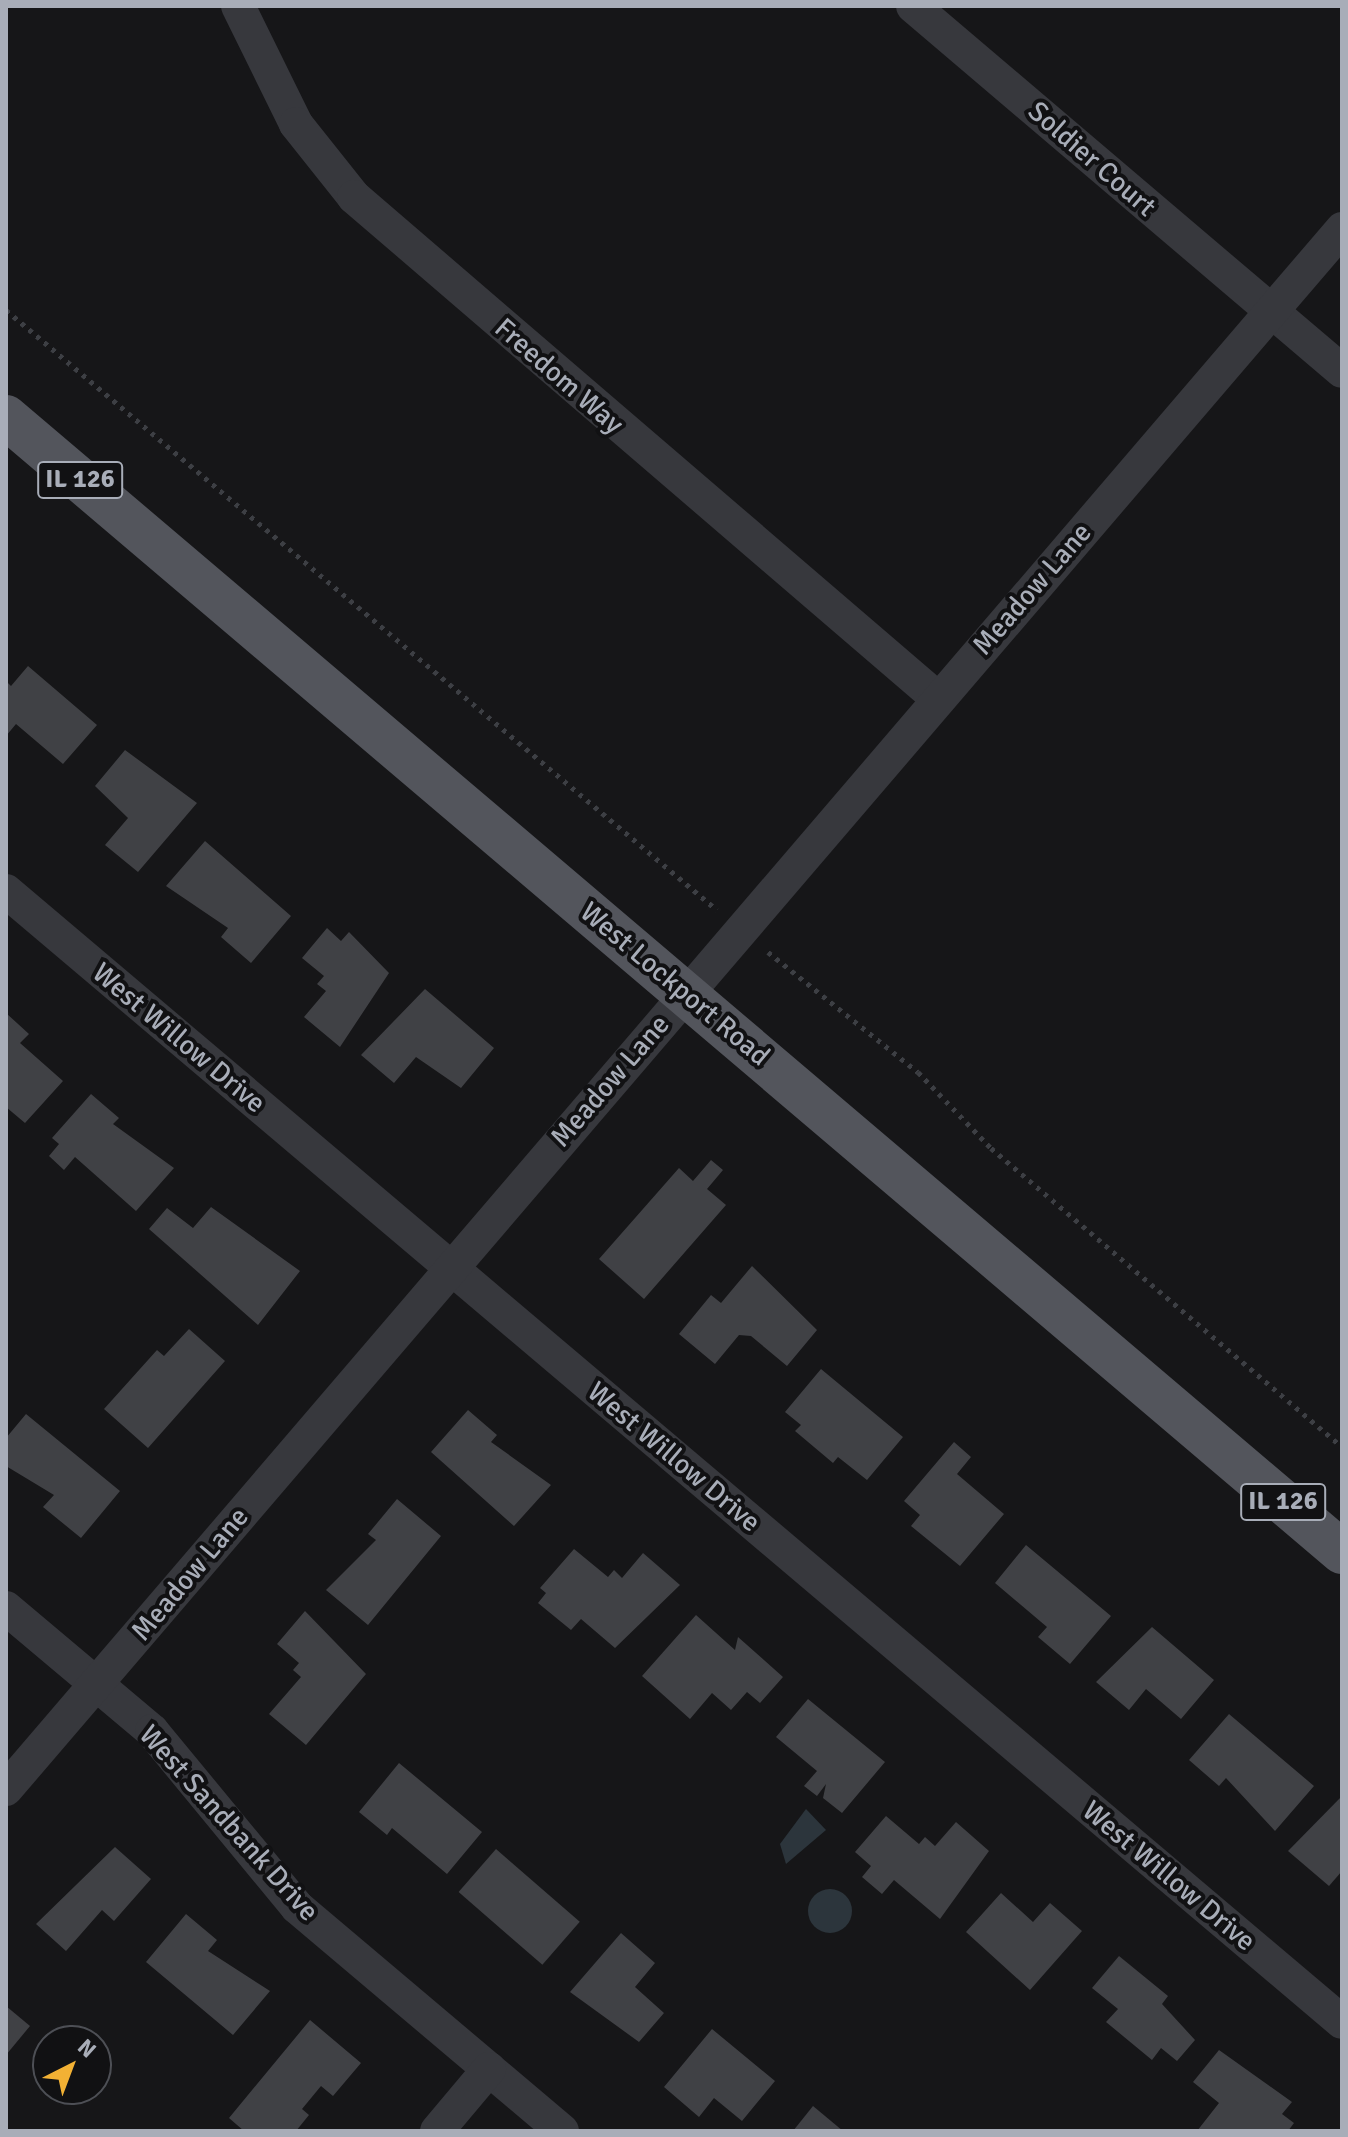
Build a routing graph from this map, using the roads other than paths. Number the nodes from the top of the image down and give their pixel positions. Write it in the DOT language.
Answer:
graph roads {
  1 [pos="238,6"];
  2 [pos="913,6"];
  3 [pos="1342,229"];
  4 [pos="1271,310"];
  5 [pos="1342,371"];
  6 [pos="6,417"];
  7 [pos="937,698"];
  8 [pos="6,891"];
  9 [pos="685,993"];
  10 [pos="450,1268"];
  11 [pos="1342,1552"];
  12 [pos="6,1608"];
  13 [pos="96,1684"];
  14 [pos="6,1789"];
  15 [pos="1342,2022"];
  16 [pos="489,2069"];
  17 [pos="437,2131"];
  18 [pos="562,2131"];
  1 -- 7 [label="street, Freedom Way"];
  2 -- 4 [label="street, Soldier Court"];
  3 -- 4 [label="street, Meadow Lane"];
  4 -- 5 [label="street, Soldier Court"];
  4 -- 7 [label="street, Meadow Lane"];
  6 -- 9 [label="main road, West Lockport Road / IL 126"];
  7 -- 9 [label="street, Meadow Lane"];
  8 -- 10 [label="street, West Willow Drive"];
  9 -- 10 [label="street, Meadow Lane"];
  9 -- 11 [label="main road, West Lockport Road / IL 126"];
  10 -- 13 [label="street, Meadow Lane"];
  10 -- 15 [label="street, West Willow Drive"];
  12 -- 13 [label="street, West Sandbank Drive"];
  13 -- 14 [label="street, Meadow Lane"];
  13 -- 16 [label="street, West Sandbank Drive"];
  16 -- 17 [label="street"];
  16 -- 18 [label="street, West Sandbank Drive"];
}
